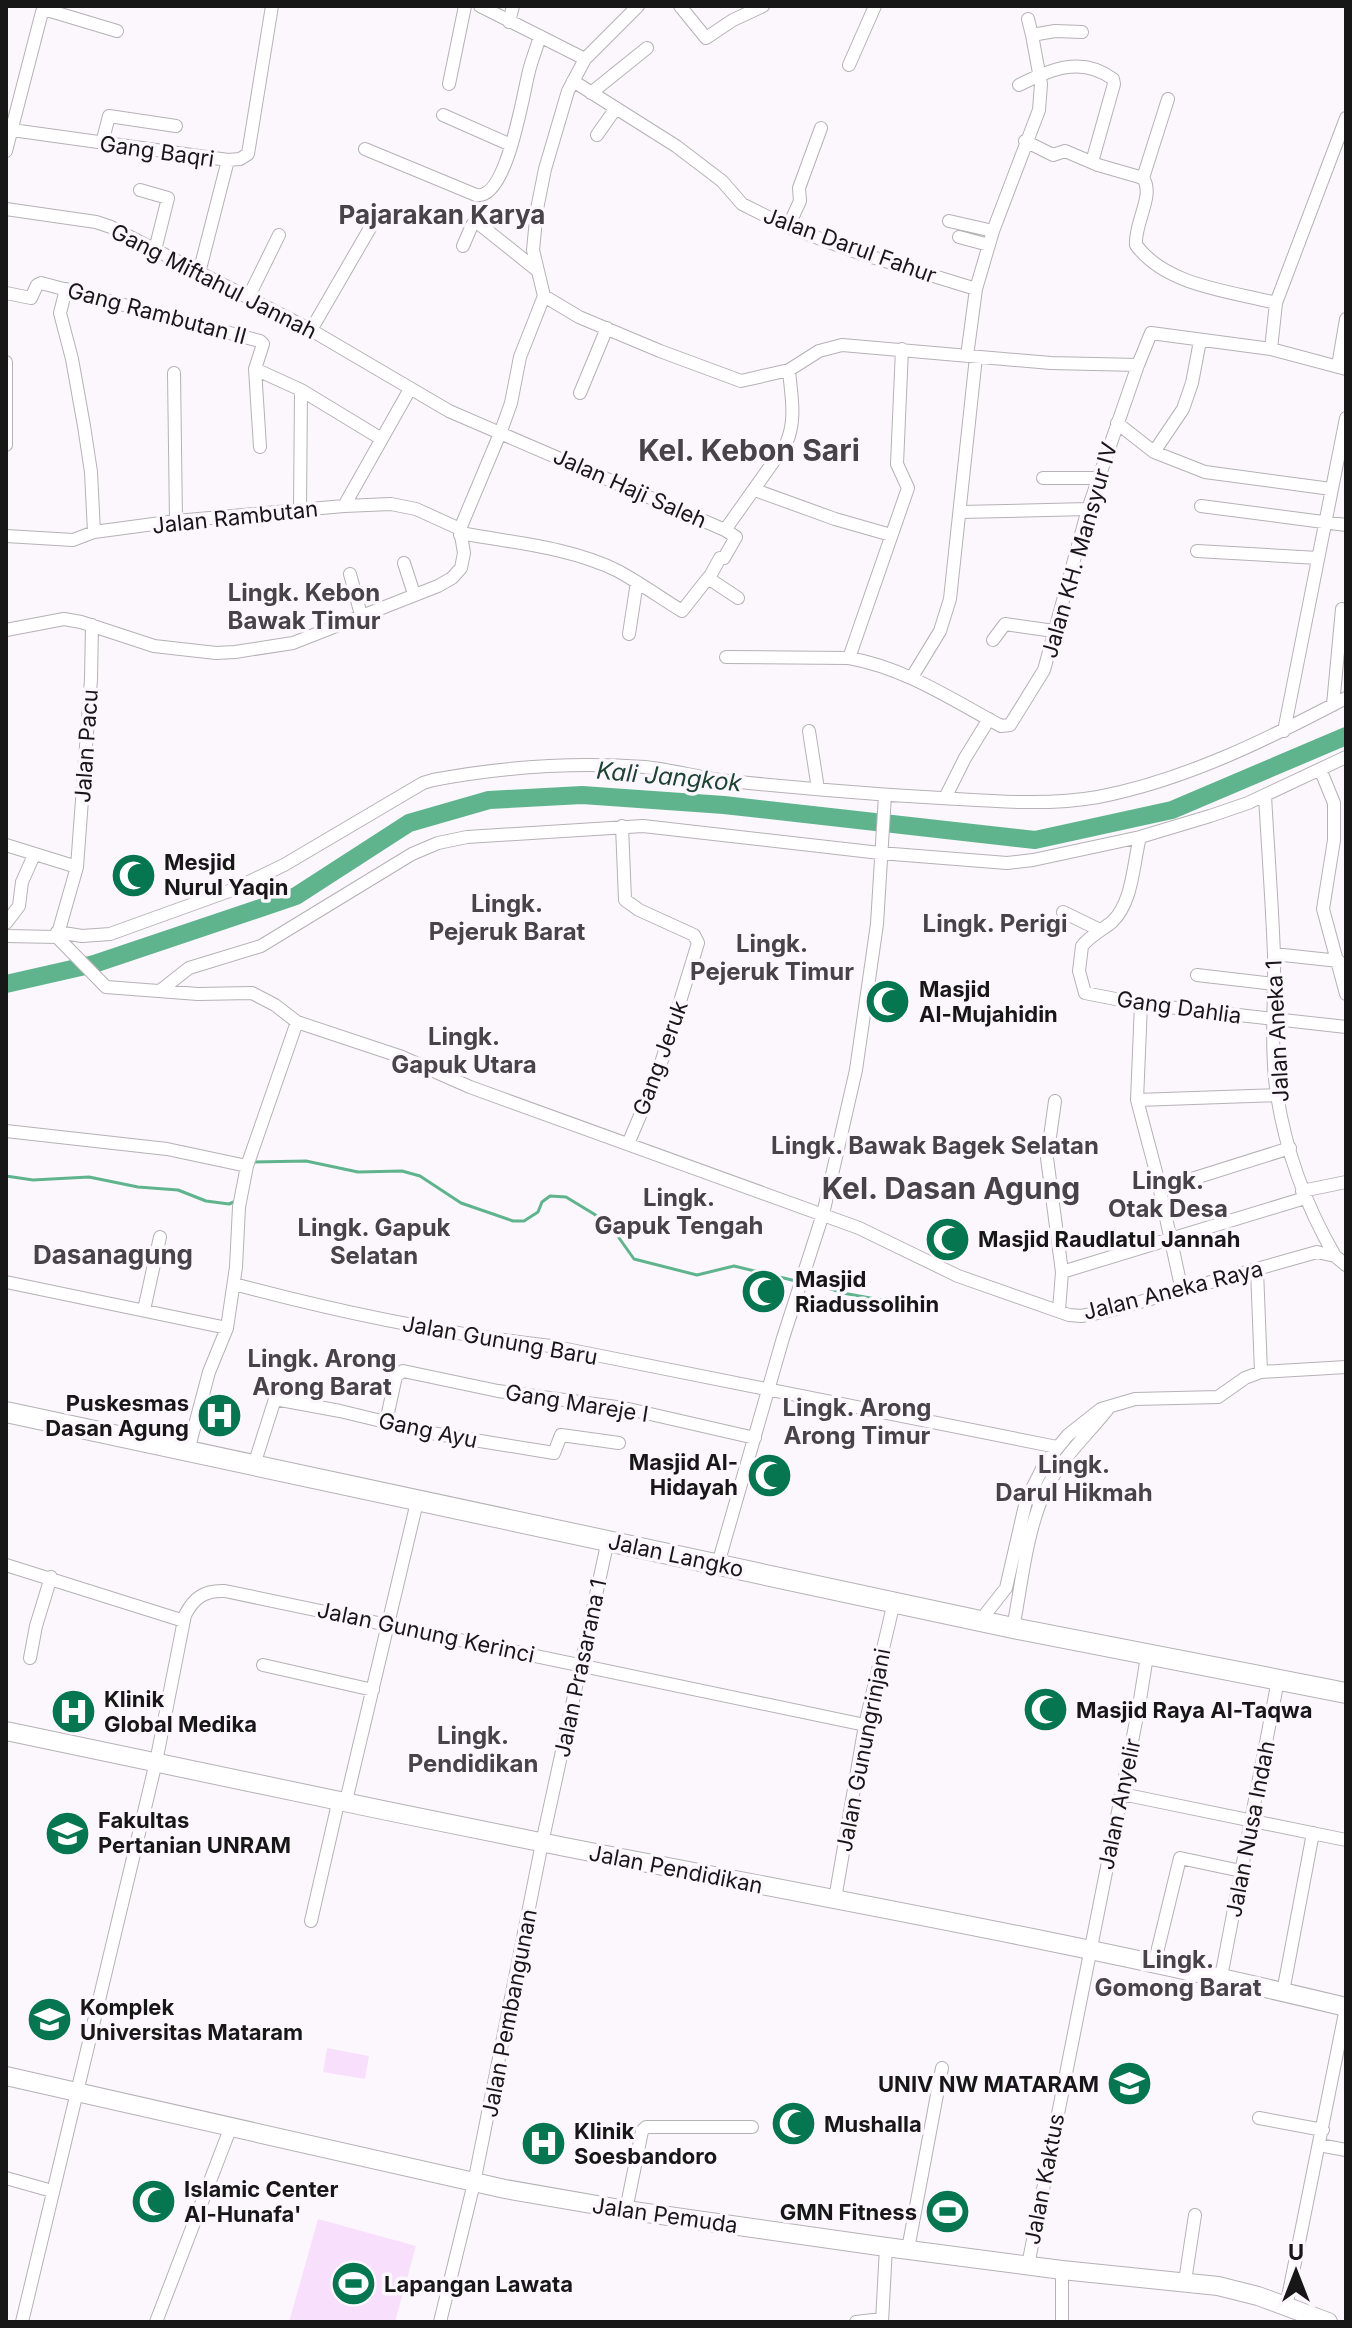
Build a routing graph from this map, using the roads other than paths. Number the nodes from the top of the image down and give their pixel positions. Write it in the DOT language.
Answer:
graph roads {
  1 [pos="272,6"];
  2 [pos="465,6"];
  3 [pos="480,6"];
  4 [pos="513,6"];
  5 [pos="638,6"];
  6 [pos="680,6"];
  7 [pos="763,6"];
  8 [pos="875,6"];
  9 [pos="1028,19"];
  10 [pos="509,22"];
  11 [pos="117,31"];
  12 [pos="1082,32"];
  13 [pos="1032,35"];
  14 [pos="540,36"];
  15 [pos="647,48"];
  16 [pos="585,59"];
  17 [pos="849,65"];
  18 [pos="1039,73"];
  19 [pos="573,81"];
  20 [pos="449,84"];
  21 [pos="1019,85"];
  22 [pos="591,93"];
  23 [pos="1168,99"];
  24 [pos="616,108"];
  25 [pos="443,115"];
  26 [pos="1346,118"];
  27 [pos="176,126"];
  28 [pos="821,128"];
  29 [pos="12,130"];
  30 [pos="597,135"];
  31 [pos="1025,141"];
  32 [pos="102,143"];
  33 [pos="511,145"];
  34 [pos="6,148"];
  35 [pos="365,149"];
  36 [pos="228,160"];
  37 [pos="1092,162"];
  38 [pos="1143,178"];
  39 [pos="140,190"];
  40 [pos="6,209"];
  41 [pos="377,216"];
  42 [pos="949,221"];
  43 [pos="788,227"];
  44 [pos="993,231"];
  45 [pos="279,235"];
  46 [pos="959,237"];
  47 [pos="989,245"];
  48 [pos="463,246"];
  49 [pos="155,250"];
  50 [pos="538,271"];
  51 [pos="199,273"];
  52 [pos="66,289"];
  53 [pos="976,289"];
  54 [pos="6,293"];
  55 [pos="544,296"];
  56 [pos="248,298"];
  57 [pos="1276,303"];
  58 [pos="1346,319"];
  59 [pos="607,328"];
  60 [pos="311,330"];
  61 [pos="1200,341"];
  62 [pos="902,349"];
  63 [pos="1271,349"];
  64 [pos="972,356"];
  65 [pos="6,362"];
  66 [pos="1138,365"];
  67 [pos="1342,368"];
  68 [pos="255,369"];
  69 [pos="789,370"];
  70 [pos="174,373"];
  71 [pos="410,389"];
  72 [pos="301,390"];
  73 [pos="580,393"];
  74 [pos="1346,421"];
  75 [pos="1117,423"];
  76 [pos="501,431"];
  77 [pos="380,438"];
  78 [pos="6,445"];
  79 [pos="260,447"];
  80 [pos="1154,452"];
  81 [pos="1043,478"];
  82 [pos="1098,478"];
  83 [pos="1331,489"];
  84 [pos="755,490"];
  85 [pos="344,506"];
  86 [pos="1201,506"];
  87 [pos="1088,509"];
  88 [pos="300,510"];
  89 [pos="960,512"];
  90 [pos="176,521"];
  91 [pos="1324,522"];
  92 [pos="1346,525"];
  93 [pos="725,530"];
  94 [pos="94,532"];
  95 [pos="460,532"];
  96 [pos="891,535"];
  97 [pos="6,536"];
  98 [pos="1197,551"];
  99 [pos="1318,558"];
  100 [pos="404,563"];
  101 [pos="350,574"];
  102 [pos="709,578"];
  103 [pos="637,582"];
  104 [pos="414,594"];
  105 [pos="738,598"];
  106 [pos="1342,609"];
  107 [pos="361,615"];
  108 [pos="92,625"];
  109 [pos="6,630"];
  110 [pos="1054,631"];
  111 [pos="629,634"];
  112 [pos="993,640"];
  113 [pos="726,657"];
  114 [pos="849,658"];
  115 [pos="912,677"];
  116 [pos="1346,698"];
  117 [pos="1333,705"];
  118 [pos="989,719"];
  119 [pos="809,731"];
  120 [pos="1284,731"];
  121 [pos="1346,757"];
  122 [pos="1320,769"];
  123 [pos="818,789"];
  124 [pos="885,795"];
  125 [pos="1265,796"];
  126 [pos="945,798"];
  127 [pos="622,826"];
  128 [pos="1140,837"];
  129 [pos="6,845"];
  130 [pos="881,849"];
  131 [pos="34,855"];
  132 [pos="77,867"];
  133 [pos="1063,912"];
  134 [pos="6,923"];
  135 [pos="1100,930"];
  136 [pos="6,936"];
  137 [pos="58,937"];
  138 [pos="1274,954"];
  139 [pos="1339,961"];
  140 [pos="1197,975"];
  141 [pos="1274,984"];
  142 [pos="161,990"];
  143 [pos="1346,994"];
  144 [pos="1141,1004"];
  145 [pos="1273,1019"];
  146 [pos="297,1022"];
  147 [pos="1346,1027"];
  148 [pos="1277,1095"];
  149 [pos="1137,1100"];
  150 [pos="1055,1101"];
  151 [pos="6,1131"];
  152 [pos="628,1144"];
  153 [pos="1290,1148"];
  154 [pos="247,1165"];
  155 [pos="1346,1182"];
  156 [pos="1160,1189"];
  157 [pos="1304,1195"];
  158 [pos="823,1214"];
  159 [pos="160,1237"];
  160 [pos="1172,1238"];
  161 [pos="1335,1256"];
  162 [pos="1346,1265"];
  163 [pos="1257,1270"];
  164 [pos="1062,1272"];
  165 [pos="6,1282"];
  166 [pos="234,1284"];
  167 [pos="1182,1291"];
  168 [pos="144,1310"];
  169 [pos="1059,1310"];
  170 [pos="227,1328"];
  171 [pos="1346,1367"];
  172 [pos="1261,1372"];
  173 [pos="768,1390"];
  174 [pos="1111,1405"];
  175 [pos="6,1412"];
  176 [pos="386,1422"];
  177 [pos="755,1438"];
  178 [pos="619,1443"];
  179 [pos="1057,1447"];
  180 [pos="188,1451"];
  181 [pos="254,1465"];
  182 [pos="417,1502"];
  183 [pos="608,1540"];
  184 [pos="718,1564"];
  185 [pos="6,1565"];
  186 [pos="51,1577"];
  187 [pos="894,1602"];
  188 [pos="184,1621"];
  189 [pos="980,1621"];
  190 [pos="389,1624"];
  191 [pos="1013,1628"];
  192 [pos="1147,1656"];
  193 [pos="30,1658"];
  194 [pos="263,1665"];
  195 [pos="581,1665"];
  196 [pos="1278,1680"];
  197 [pos="373,1690"];
  198 [pos="1346,1693"];
  199 [pos="865,1725"];
  200 [pos="6,1731"];
  201 [pos="156,1762"];
  202 [pos="1122,1794"];
  203 [pos="342,1800"];
  204 [pos="1252,1820"];
  205 [pos="1313,1833"];
  206 [pos="1346,1840"];
  207 [pos="542,1843"];
  208 [pos="1241,1871"];
  209 [pos="835,1899"];
  210 [pos="311,1921"];
  211 [pos="1089,1951"];
  212 [pos="1154,1965"];
  213 [pos="1221,1977"];
  214 [pos="1283,1992"];
  215 [pos="1346,2008"];
  216 [pos="942,2068"];
  217 [pos="6,2076"];
  218 [pos="77,2091"];
  219 [pos="1259,2118"];
  220 [pos="752,2127"];
  221 [pos="230,2129"];
  222 [pos="1323,2130"];
  223 [pos="1319,2145"];
  224 [pos="1346,2150"];
  225 [pos="6,2178"];
  226 [pos="474,2183"];
  227 [pos="52,2191"];
  228 [pos="626,2210"];
  229 [pos="1195,2215"];
  230 [pos="886,2247"];
  231 [pos="908,2249"];
  232 [pos="1028,2265"];
  233 [pos="1062,2270"];
  234 [pos="1185,2281"];
  235 [pos="1286,2307"];
  236 [pos="882,2321"];
  237 [pos="22,2322"];
  238 [pos="156,2322"];
  239 [pos="440,2322"];
  240 [pos="856,2322"];
  241 [pos="1062,2322"];
  242 [pos="1328,2322"];
  1 -- 36 [label="street, Gang Baqri"];
  2 -- 20 [label="street"];
  3 -- 10 [label="street"];
  4 -- 10 [label="street"];
  5 -- 16 [label="street"];
  6 -- 7 [label="street"];
  8 -- 17 [label="street"];
  9 -- 13 [label="street"];
  10 -- 14 [label="street"];
  11 -- 29 [label="street"];
  12 -- 13 [label="street"];
  13 -- 18 [label="street"];
  14 -- 16 [label="street"];
  14 -- 33 [label="street"];
  15 -- 22 [label="street"];
  16 -- 19 [label="street"];
  18 -- 21 [label="street"];
  18 -- 31 [label="street"];
  18 -- 37 [label="street"];
  19 -- 22 [label="street, Jalan Darul Fahur"];
  19 -- 50 [label="street"];
  22 -- 24 [label="street, Jalan Darul Fahur"];
  23 -- 38 [label="street"];
  24 -- 30 [label="street"];
  24 -- 43 [label="street, Jalan Darul Fahur"];
  25 -- 33 [label="street"];
  26 -- 57 [label="street"];
  27 -- 32 [label="street"];
  28 -- 43 [label="street"];
  29 -- 32 [label="street, Gang Baqri"];
  29 -- 34 [label="street"];
  31 -- 37 [label="street"];
  31 -- 44 [label="street"];
  32 -- 36 [label="street, Gang Baqri"];
  33 -- 35 [label="street"];
  36 -- 51 [label="street"];
  37 -- 38 [label="street"];
  38 -- 57 [label="street"];
  39 -- 49 [label="street"];
  40 -- 49 [label="street, Gang Miftahul Jannah"];
  41 -- 60 [label="street"];
  42 -- 44 [label="street"];
  43 -- 53 [label="street, Jalan Darul Fahur"];
  44 -- 47 [label="street"];
  45 -- 56 [label="street"];
  46 -- 47 [label="street"];
  47 -- 53 [label="street"];
  48 -- 50 [label="street"];
  49 -- 51 [label="street, Gang Miftahul Jannah"];
  50 -- 55 [label="street"];
  51 -- 56 [label="street, Gang Miftahul Jannah"];
  52 -- 54 [label="street, Gang Rambutan II"];
  52 -- 68 [label="street, Gang Rambutan II"];
  52 -- 94 [label="street"];
  53 -- 64 [label="street"];
  55 -- 59 [label="street"];
  55 -- 76 [label="street"];
  56 -- 60 [label="street, Gang Miftahul Jannah"];
  57 -- 63 [label="street"];
  58 -- 67 [label="street"];
  59 -- 69 [label="street"];
  59 -- 73 [label="street"];
  60 -- 71 [label="street, Gang Miftahul Jannah"];
  61 -- 63 [label="street"];
  61 -- 66 [label="street, Jalan KH. Mansyur IV"];
  61 -- 80 [label="street"];
  62 -- 64 [label="street"];
  62 -- 69 [label="street"];
  62 -- 96 [label="street"];
  63 -- 67 [label="street"];
  64 -- 66 [label="street"];
  64 -- 89 [label="street"];
  65 -- 78 [label="street"];
  66 -- 75 [label="street, Jalan KH. Mansyur IV"];
  68 -- 72 [label="street, Gang Rambutan II"];
  68 -- 79 [label="street"];
  69 -- 84 [label="street, Jalan Haji Saleh"];
  70 -- 90 [label="street"];
  71 -- 76 [label="street, Gang Miftahul Jannah"];
  71 -- 77 [label="street"];
  72 -- 77 [label="street, Gang Rambutan II"];
  72 -- 88 [label="street"];
  74 -- 83 [label="street"];
  75 -- 80 [label="street"];
  75 -- 82 [label="street, Jalan KH. Mansyur IV"];
  76 -- 93 [label="street, Jalan Haji Saleh"];
  76 -- 95 [label="street"];
  77 -- 85 [label="street"];
  80 -- 83 [label="street"];
  81 -- 82 [label="street"];
  82 -- 87 [label="street, Jalan KH. Mansyur IV"];
  83 -- 91 [label="street"];
  84 -- 93 [label="street, Jalan Haji Saleh"];
  84 -- 96 [label="street"];
  85 -- 88 [label="street, Jalan Rambutan"];
  85 -- 95 [label="street, Jalan Rambutan"];
  86 -- 91 [label="street"];
  87 -- 89 [label="street"];
  87 -- 110 [label="street, Jalan KH. Mansyur IV"];
  88 -- 90 [label="street, Jalan Rambutan"];
  89 -- 115 [label="street"];
  90 -- 94 [label="street, Jalan Rambutan"];
  91 -- 92 [label="street"];
  91 -- 99 [label="street"];
  93 -- 102 [label="street"];
  94 -- 97 [label="street, Jalan Rambutan"];
  95 -- 103 [label="street, Jalan Rambutan"];
  95 -- 104 [label="street"];
  96 -- 114 [label="street"];
  98 -- 99 [label="street"];
  99 -- 120 [label="street"];
  100 -- 104 [label="street"];
  101 -- 107 [label="street"];
  102 -- 103 [label="street, Jalan Rambutan"];
  102 -- 105 [label="street"];
  103 -- 111 [label="street"];
  104 -- 107 [label="street"];
  106 -- 117 [label="street"];
  107 -- 108 [label="street"];
  108 -- 109 [label="street"];
  108 -- 132 [label="street, Jalan Pacu"];
  110 -- 112 [label="street"];
  110 -- 118 [label="street, Jalan KH. Mansyur IV"];
  113 -- 114 [label="street"];
  114 -- 115 [label="street"];
  115 -- 118 [label="street"];
  116 -- 117 [label="street"];
  117 -- 120 [label="street"];
  118 -- 126 [label="street"];
  119 -- 123 [label="street"];
  120 -- 126 [label="street"];
  121 -- 122 [label="street"];
  122 -- 125 [label="street"];
  122 -- 139 [label="street"];
  123 -- 124 [label="street"];
  123 -- 137 [label="street"];
  124 -- 126 [label="street"];
  124 -- 130 [label="street"];
  125 -- 128 [label="street"];
  125 -- 138 [label="street, Jalan Aneka 1"];
  127 -- 130 [label="street"];
  127 -- 142 [label="street"];
  127 -- 152 [label="street, Gang Jeruk"];
  128 -- 130 [label="street"];
  128 -- 135 [label="street"];
  129 -- 131 [label="street"];
  130 -- 158 [label="street"];
  131 -- 132 [label="street"];
  131 -- 134 [label="street"];
  132 -- 137 [label="street, Jalan Pacu"];
  133 -- 135 [label="street"];
  135 -- 144 [label="street, Gang Dahlia"];
  136 -- 137 [label="street"];
  137 -- 142 [label="street, Jalan Aneka Raya"];
  138 -- 139 [label="street"];
  138 -- 141 [label="street, Jalan Aneka 1"];
  139 -- 143 [label="street"];
  140 -- 141 [label="street"];
  141 -- 145 [label="street, Jalan Aneka 1"];
  142 -- 146 [label="street, Jalan Aneka Raya"];
  144 -- 145 [label="street, Gang Dahlia"];
  144 -- 149 [label="street"];
  145 -- 147 [label="street, Gang Dahlia"];
  145 -- 148 [label="street, Jalan Aneka 1"];
  146 -- 152 [label="street, Jalan Aneka Raya"];
  146 -- 154 [label="street"];
  148 -- 149 [label="street"];
  148 -- 153 [label="street, Jalan Aneka 1"];
  149 -- 156 [label="street"];
  150 -- 164 [label="street"];
  151 -- 154 [label="street"];
  152 -- 158 [label="street, Jalan Aneka Raya"];
  153 -- 156 [label="street"];
  153 -- 157 [label="street, Jalan Aneka 1"];
  154 -- 166 [label="street"];
  155 -- 157 [label="street"];
  156 -- 160 [label="street"];
  157 -- 160 [label="street"];
  157 -- 161 [label="street, Jalan Aneka 1"];
  158 -- 169 [label="street, Jalan Aneka Raya"];
  158 -- 173 [label="street"];
  159 -- 168 [label="street"];
  160 -- 164 [label="street"];
  160 -- 167 [label="street"];
  161 -- 162 [label="street"];
  161 -- 163 [label="street, Jalan Aneka Raya"];
  163 -- 167 [label="street, Jalan Aneka Raya"];
  163 -- 172 [label="street"];
  164 -- 169 [label="street"];
  165 -- 168 [label="street"];
  166 -- 170 [label="street"];
  166 -- 173 [label="street, Jalan Gunung Baru"];
  167 -- 169 [label="street, Jalan Aneka Raya"];
  168 -- 170 [label="street"];
  170 -- 180 [label="street"];
  171 -- 172 [label="street"];
  172 -- 174 [label="street"];
  173 -- 177 [label="street"];
  173 -- 179 [label="street, Jalan Gunung Baru"];
  174 -- 179 [label="street"];
  174 -- 191 [label="street"];
  175 -- 180 [label="main road, Jalan Langko"];
  176 -- 177 [label="street, Gang Mareje I"];
  176 -- 178 [label="street, Gang Ayu"];
  176 -- 181 [label="street, Gang Ayu"];
  177 -- 184 [label="street"];
  179 -- 189 [label="street"];
  180 -- 181 [label="main road, Jalan Langko"];
  181 -- 182 [label="main road, Jalan Langko"];
  182 -- 183 [label="main road, Jalan Langko"];
  182 -- 190 [label="street"];
  183 -- 184 [label="main road, Jalan Langko"];
  183 -- 195 [label="street, Jalan Prasarana 1"];
  184 -- 187 [label="main road, Jalan Langko"];
  185 -- 186 [label="street"];
  186 -- 188 [label="street"];
  186 -- 193 [label="street"];
  187 -- 189 [label="main road, Jalan Langko"];
  187 -- 199 [label="street, Jalan Gunungrinjani"];
  188 -- 190 [label="street, Jalan Gunung Kerinci"];
  188 -- 201 [label="street"];
  189 -- 191 [label="main road, Jalan Langko"];
  190 -- 195 [label="street, Jalan Gunung Kerinci"];
  190 -- 197 [label="street"];
  191 -- 192 [label="main road, Jalan Langko"];
  192 -- 196 [label="main road, Jalan Langko"];
  192 -- 202 [label="street, Jalan Anyelir"];
  194 -- 197 [label="street"];
  195 -- 199 [label="street, Jalan Gunung Kerinci"];
  195 -- 207 [label="street, Jalan Prasarana 1"];
  196 -- 198 [label="main road, Jalan Langko"];
  196 -- 204 [label="street, Jalan Nusa Indah"];
  197 -- 203 [label="street"];
  199 -- 209 [label="street, Jalan Gunungrinjani"];
  200 -- 201 [label="street, Jalan Pendidikan"];
  201 -- 203 [label="street, Jalan Pendidikan"];
  201 -- 218 [label="street"];
  202 -- 204 [label="street"];
  202 -- 211 [label="street, Jalan Anyelir"];
  203 -- 207 [label="street, Jalan Pendidikan"];
  203 -- 210 [label="street"];
  204 -- 205 [label="street"];
  204 -- 208 [label="street, Jalan Nusa Indah"];
  205 -- 206 [label="street"];
  205 -- 214 [label="street"];
  207 -- 209 [label="street, Jalan Pendidikan"];
  207 -- 226 [label="street, Jalan Pembangunan"];
  208 -- 212 [label="street"];
  208 -- 213 [label="street, Jalan Nusa Indah"];
  209 -- 211 [label="street, Jalan Pendidikan"];
  211 -- 212 [label="street, Jalan Pendidikan"];
  211 -- 232 [label="street, Jalan Kaktus"];
  212 -- 213 [label="street, Jalan Pendidikan"];
  213 -- 214 [label="street, Jalan Pendidikan"];
  214 -- 215 [label="street, Jalan Pendidikan"];
  215 -- 222 [label="street"];
  216 -- 231 [label="street"];
  217 -- 218 [label="street, Jalan Pemuda"];
  218 -- 221 [label="street, Jalan Pemuda"];
  218 -- 227 [label="street"];
  219 -- 222 [label="street"];
  220 -- 228 [label="street"];
  221 -- 226 [label="street, Jalan Pemuda"];
  221 -- 238 [label="street"];
  222 -- 223 [label="street"];
  223 -- 224 [label="street"];
  223 -- 235 [label="street"];
  225 -- 227 [label="street"];
  226 -- 228 [label="street, Jalan Pemuda"];
  226 -- 239 [label="street, Jalan Pembangunan"];
  227 -- 237 [label="street"];
  228 -- 230 [label="street, Jalan Pemuda"];
  229 -- 234 [label="street"];
  230 -- 231 [label="street, Jalan Pemuda"];
  230 -- 236 [label="street"];
  231 -- 232 [label="street, Jalan Pemuda"];
  232 -- 233 [label="street, Jalan Pemuda"];
  233 -- 234 [label="street, Jalan Pemuda"];
  233 -- 241 [label="street"];
  234 -- 235 [label="street, Jalan Pemuda"];
  235 -- 242 [label="street, Jalan Pemuda"];
  236 -- 240 [label="street"];
}
